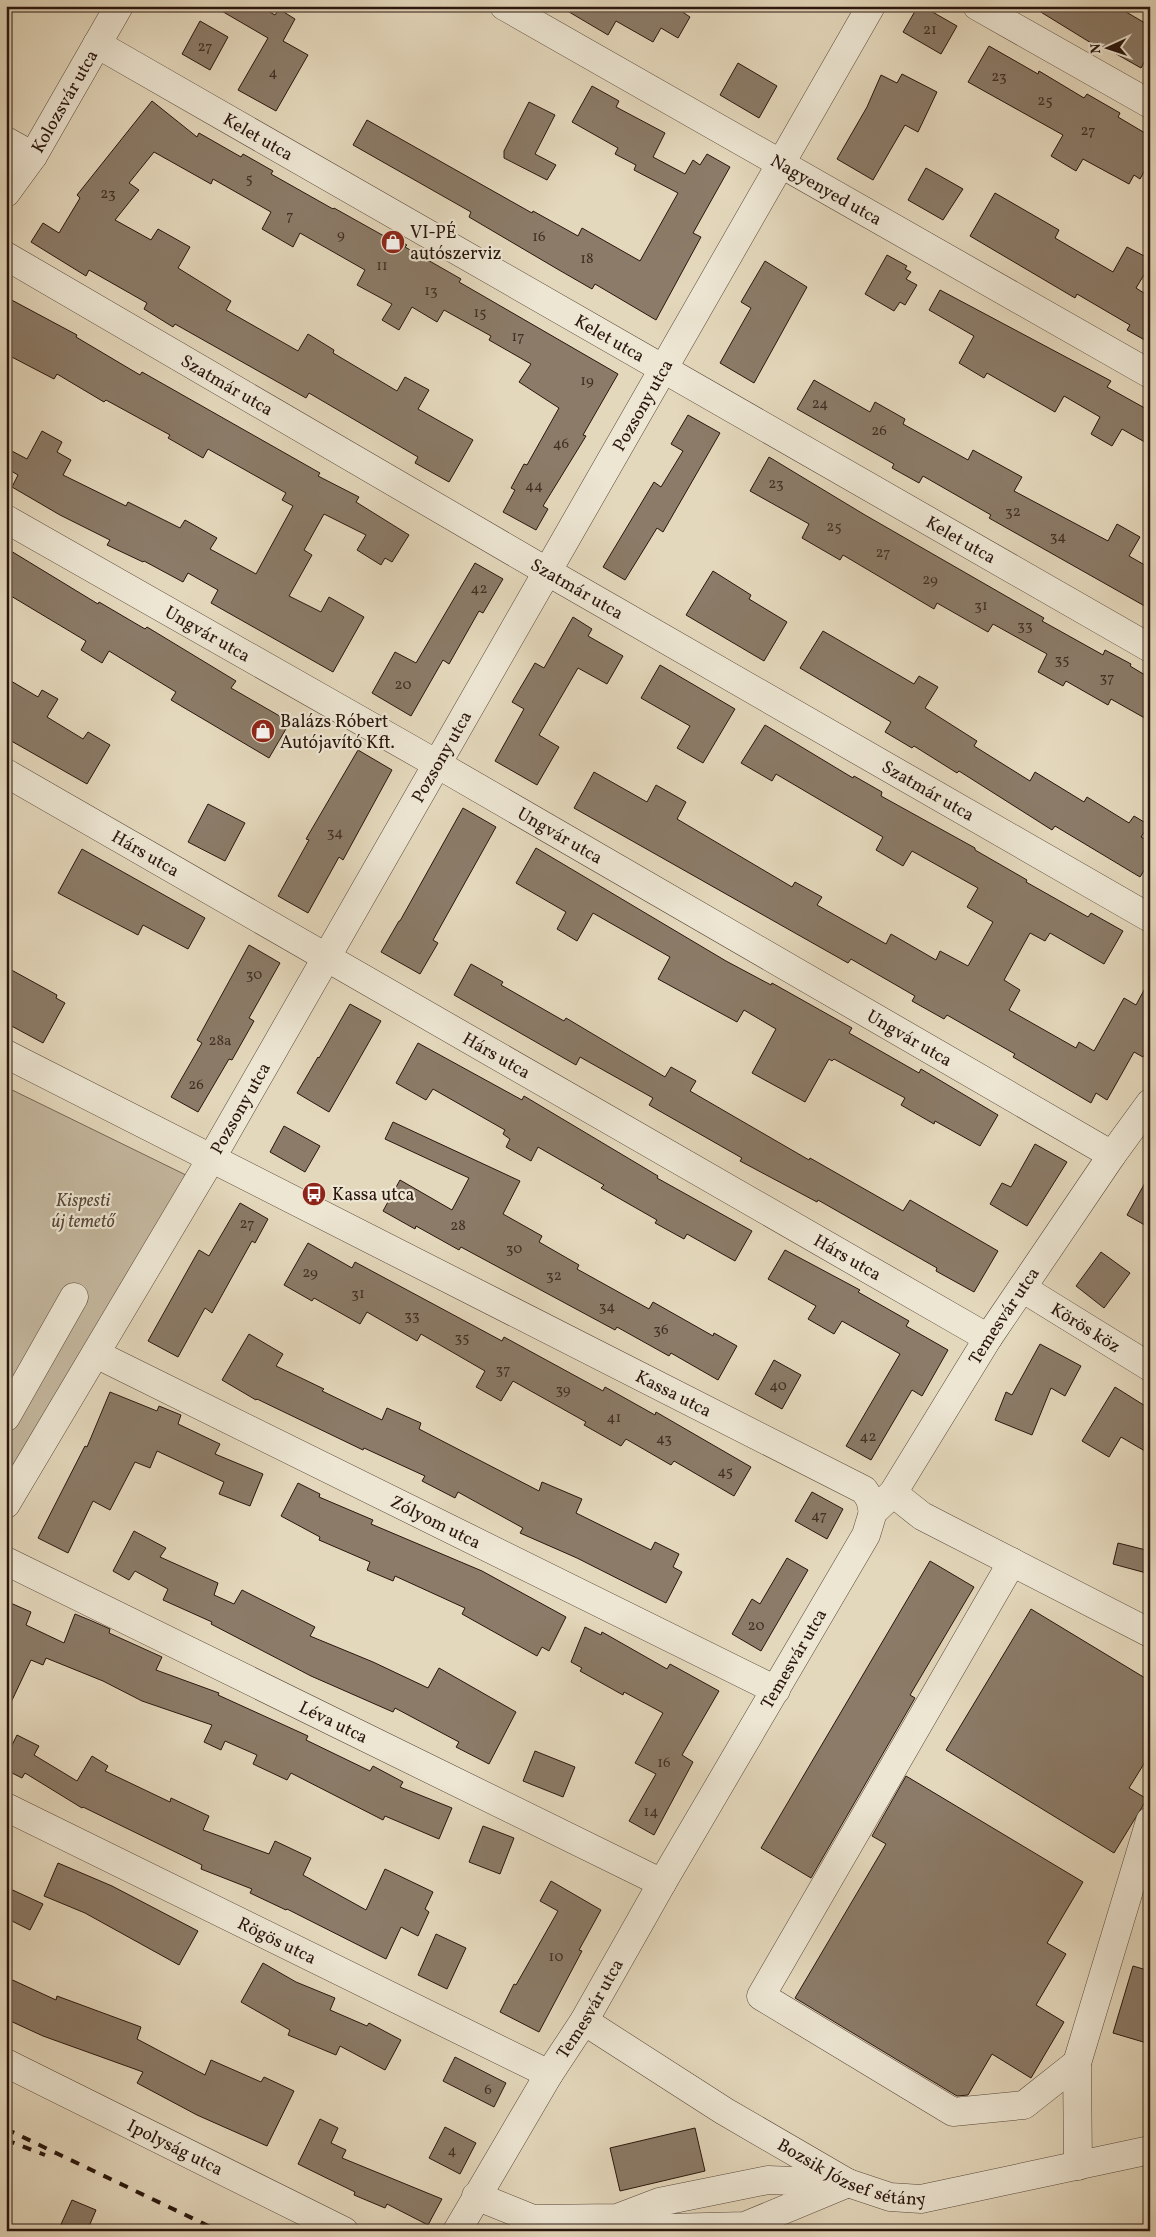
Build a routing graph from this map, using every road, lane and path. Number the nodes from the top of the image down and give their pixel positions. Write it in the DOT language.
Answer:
graph roads {
  1 [pos="119,6"];
  2 [pos="504,6"];
  3 [pos="872,6"];
  4 [pos="977,6"];
  5 [pos="97,44"];
  6 [pos="1150,104"];
  7 [pos="6,141"];
  8 [pos="33,156"];
  9 [pos="782,163"];
  10 [pos="6,193"];
  11 [pos="6,256"];
  12 [pos="664,369"];
  13 [pos="1150,374"];
  14 [pos="6,518"];
  15 [pos="548,572"];
  16 [pos="1150,648"];
  17 [pos="437,764"];
  18 [pos="6,773"];
  19 [pos="1150,918"];
  20 [pos="327,957"];
  21 [pos="6,1054"];
  22 [pos="1150,1103"];
  23 [pos="1112,1155"];
  24 [pos="211,1159"];
  25 [pos="1022,1288"];
  26 [pos="74,1297"];
  27 [pos="988,1338"];
  28 [pos="96,1354"];
  29 [pos="1150,1367"];
  30 [pos="6,1418"];
  31 [pos="893,1494"];
  32 [pos="6,1504"];
  33 [pos="873,1512"];
  34 [pos="6,1561"];
  35 [pos="1012,1562"];
  36 [pos="1150,1633"];
  37 [pos="776,1690"];
  38 [pos="6,1806"];
  39 [pos="1150,1821"];
  40 [pos="662,1883"];
  41 [pos="584,2021"];
  42 [pos="6,2063"];
  43 [pos="1077,2063"];
  44 [pos="549,2074"];
  45 [pos="1150,2150"];
  46 [pos="1078,2166"];
  47 [pos="848,2184"];
  48 [pos="476,2196"];
  49 [pos="617,2218"];
  50 [pos="344,2231"];
  51 [pos="457,2231"];
  1 -- 5 [label="street, Kolozsvár utca"];
  2 -- 9 [label="street, Nagyenyed utca"];
  3 -- 9 [label="street, Pozsony utca"];
  4 -- 6 [label="street"];
  5 -- 8 [label="street, Kolozsvár utca"];
  5 -- 12 [label="street, Kelet utca"];
  7 -- 8 [label="street"];
  8 -- 10 [label="street, Kolozsvár utca"];
  9 -- 12 [label="street, Pozsony utca"];
  9 -- 13 [label="street, Nagyenyed utca"];
  11 -- 15 [label="street, Szatmár utca"];
  12 -- 15 [label="street, Pozsony utca"];
  12 -- 16 [label="street, Kelet utca"];
  14 -- 17 [label="street, Ungvár utca"];
  15 -- 17 [label="street, Pozsony utca"];
  15 -- 19 [label="street, Szatmár utca"];
  17 -- 20 [label="street, Pozsony utca"];
  17 -- 23 [label="street, Ungvár utca"];
  18 -- 20 [label="street, Hárs utca"];
  20 -- 24 [label="street, Pozsony utca"];
  20 -- 27 [label="street, Hárs utca"];
  21 -- 24 [label="street, Kassa utca"];
  22 -- 23 [label="street, Temesvár utca"];
  23 -- 25 [label="street, Temesvár utca"];
  24 -- 28 [label="street, Pozsony utca"];
  24 -- 33 [label="street, Kassa utca"];
  25 -- 27 [label="street, Temesvár utca"];
  25 -- 29 [label="street, Körös köz"];
  26 -- 30 [label="street"];
  27 -- 31 [label="street, Temesvár utca"];
  28 -- 32 [label="street, Pozsony utca"];
  28 -- 37 [label="street, Zólyom utca"];
  31 -- 33 [label="street, Temesvár utca"];
  31 -- 35 [label="street"];
  33 -- 37 [label="street, Temesvár utca"];
  34 -- 40 [label="street, Léva utca"];
  35 -- 36 [label="street"];
  35 -- 43 [label="street"];
  37 -- 40 [label="street, Temesvár utca"];
  38 -- 44 [label="street, Rögös utca"];
  39 -- 43 [label="street"];
  40 -- 41 [label="street, Temesvár utca"];
  41 -- 44 [label="street, Temesvár utca"];
  41 -- 47 [label="street, Bozsik József sétány"];
  42 -- 50 [label="street, Ipolyság utca"];
  43 -- 46 [label="street"];
  44 -- 48 [label="street, Temesvár utca"];
  45 -- 46 [label="street, Bozsik József sétány"];
  46 -- 47 [label="street, Bozsik József sétány"];
  47 -- 49 [label="street"];
  47 -- 49 [label="street"];
  48 -- 49 [label="street"];
  48 -- 51 [label="street, Temesvár utca"];
}
